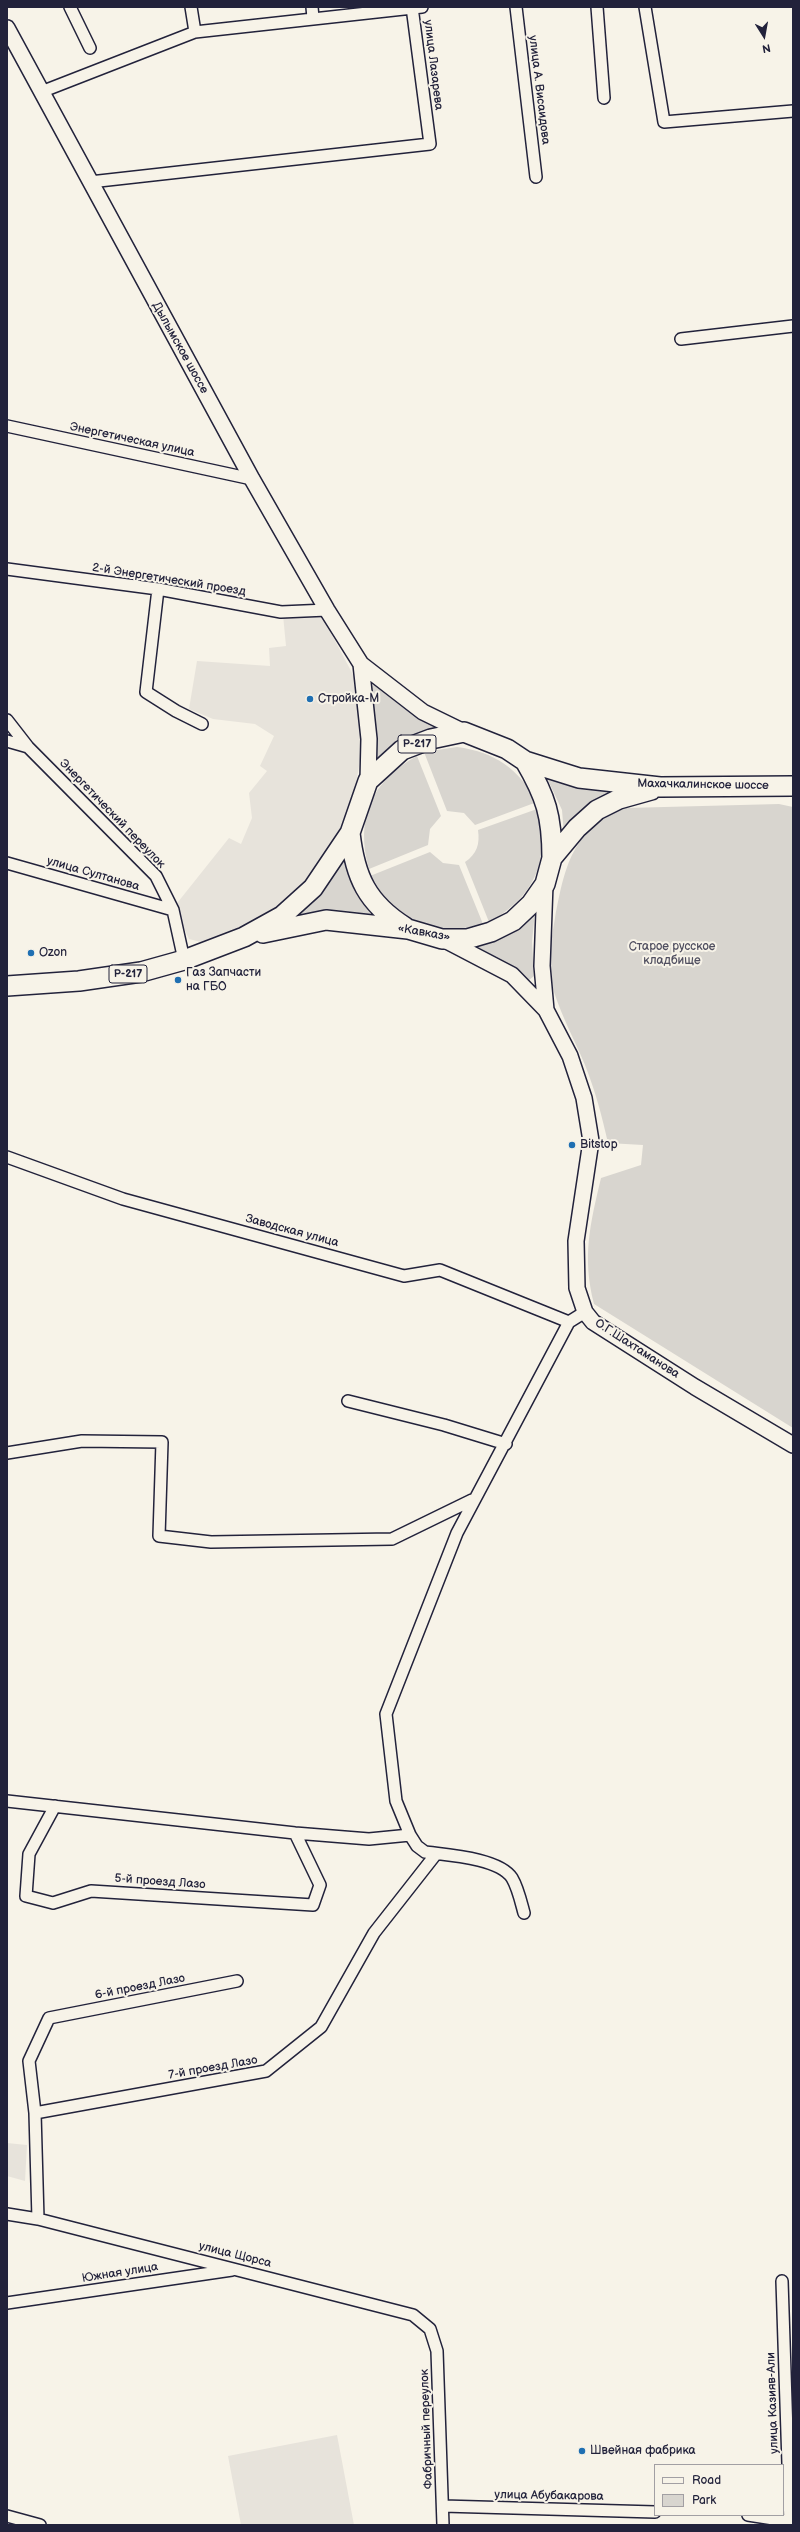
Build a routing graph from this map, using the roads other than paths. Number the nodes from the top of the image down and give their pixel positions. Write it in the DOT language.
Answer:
graph roads {
  1 [pos="70,7"];
  2 [pos="191,7"];
  3 [pos="416,7"];
  4 [pos="516,7"];
  5 [pos="597,7"];
  6 [pos="644,7"];
  7 [pos="312,12"];
  8 [pos="7,28"];
  9 [pos="195,32"];
  10 [pos="90,48"];
  11 [pos="41,92"];
  12 [pos="604,98"];
  13 [pos="793,111"];
  14 [pos="536,177"];
  15 [pos="90,182"];
  16 [pos="793,326"];
  17 [pos="681,339"];
  18 [pos="7,426"];
  19 [pos="252,479"];
  20 [pos="7,569"];
  21 [pos="158,589"];
  22 [pos="327,610"];
  23 [pos="361,664"];
  24 [pos="7,720"];
  25 [pos="202,724"];
  26 [pos="464,732"];
  27 [pos="7,741"];
  28 [pos="28,747"];
  29 [pos="525,762"];
  30 [pos="368,781"];
  31 [pos="793,786"];
  32 [pos="660,787"];
  33 [pos="350,833"];
  34 [pos="552,858"];
  35 [pos="7,863"];
  36 [pos="545,884"];
  37 [pos="173,910"];
  38 [pos="408,929"];
  39 [pos="244,937"];
  40 [pos="442,939"];
  41 [pos="184,960"];
  42 [pos="7,986"];
  43 [pos="546,1010"];
  44 [pos="7,1157"];
  45 [pos="585,1312"];
  46 [pos="569,1322"];
  47 [pos="348,1401"];
  48 [pos="506,1444"];
  49 [pos="793,1445"];
  50 [pos="7,1452"];
  51 [pos="472,1500"];
  52 [pos="7,1801"];
  53 [pos="56,1806"];
  54 [pos="295,1833"];
  55 [pos="410,1835"];
  56 [pos="436,1854"];
  57 [pos="524,1913"];
  58 [pos="237,1981"];
  59 [pos="34,2113"];
  60 [pos="7,2214"];
  61 [pos="38,2219"];
  62 [pos="238,2269"];
  63 [pos="782,2281"];
  64 [pos="7,2303"];
  65 [pos="437,2351"];
  66 [pos="443,2506"];
  67 [pos="654,2512"];
  68 [pos="7,2516"];
  69 [pos="753,2516"];
  70 [pos="791,2523"];
  71 [pos="40,2525"];
  72 [pos="443,2525"];
  1 -- 10 [label="street"];
  2 -- 9 [label="street"];
  3 -- 7 [label="street"];
  3 -- 15 [label="street, улица Лазарева"];
  4 -- 14 [label="street, улица А. Висаидова"];
  5 -- 12 [label="street"];
  6 -- 13 [label="street"];
  7 -- 9 [label="street"];
  8 -- 11 [label="main road, Дылымское шоссе"];
  9 -- 11 [label="street"];
  11 -- 15 [label="main road, Дылымское шоссе"];
  15 -- 19 [label="main road, Дылымское шоссе"];
  16 -- 17 [label="street"];
  18 -- 19 [label="street, Энергетическая улица"];
  19 -- 22 [label="main road, Дылымское шоссе"];
  20 -- 21 [label="street, 2-й Энергетический проезд"];
  21 -- 22 [label="street, 2-й Энергетический проезд"];
  21 -- 25 [label="street"];
  22 -- 23 [label="main road, Дылымское шоссе"];
  23 -- 26 [label="main road, Р-217"];
  23 -- 30 [label="main road, Р-217"];
  24 -- 28 [label="street, Энергетический переулок"];
  26 -- 29 [label="highway, Махачкалинское шоссе / Р-217"];
  26 -- 30 [label="highway, Р-217"];
  27 -- 28 [label="street"];
  28 -- 37 [label="street, Энергетический переулок"];
  29 -- 32 [label="highway, Махачкалинское шоссе / Р-217"];
  29 -- 34 [label="highway, Р-217"];
  30 -- 33 [label="highway, Р-217"];
  31 -- 32 [label="highway, Махачкалинское шоссе / Р-217"];
  32 -- 34 [label="highway, «Кавказ» / Р-217"];
  33 -- 38 [label="highway, Р-217"];
  33 -- 39 [label="highway, Р-217"];
  34 -- 36 [label="highway, «Кавказ» / Р-217"];
  35 -- 37 [label="street, улица Султанова"];
  36 -- 40 [label="highway, «Кавказ» / Р-217"];
  36 -- 43 [label="main road, Р-217"];
  37 -- 41 [label="street, Энергетический переулок"];
  38 -- 39 [label="highway, «Кавказ» / Р-217"];
  38 -- 40 [label="highway, «Кавказ» / Р-217"];
  39 -- 41 [label="highway, Р-217"];
  40 -- 43 [label="main road, Р-217"];
  41 -- 42 [label="highway, Р-217"];
  43 -- 45 [label="main road, О.Г.Шахтаманова"];
  44 -- 46 [label="street, Заводская улица"];
  45 -- 46 [label="street"];
  45 -- 49 [label="main road, О.Г.Шахтаманова"];
  46 -- 48 [label="street"];
  47 -- 48 [label="street"];
  48 -- 51 [label="street"];
  50 -- 51 [label="street"];
  51 -- 55 [label="street"];
  52 -- 53 [label="street"];
  53 -- 54 [label="street"];
  53 -- 54 [label="street, 5-й проезд Лазо"];
  54 -- 55 [label="street"];
  55 -- 56 [label="street"];
  56 -- 57 [label="street"];
  56 -- 59 [label="street, 7-й проезд Лазо"];
  58 -- 59 [label="street, 6-й проезд Лазо"];
  59 -- 61 [label="street"];
  60 -- 61 [label="street, улица Щорса"];
  61 -- 62 [label="street, улица Щорса"];
  62 -- 64 [label="street, Южная улица"];
  62 -- 65 [label="street, улица Щорса"];
  63 -- 70 [label="street, улица Казияв-Али"];
  65 -- 66 [label="street, Фабричный переулок"];
  66 -- 67 [label="street, улица Абубакарова"];
  66 -- 72 [label="street, Фабричный переулок"];
  68 -- 71 [label="street"];
  69 -- 70 [label="street"];
}
